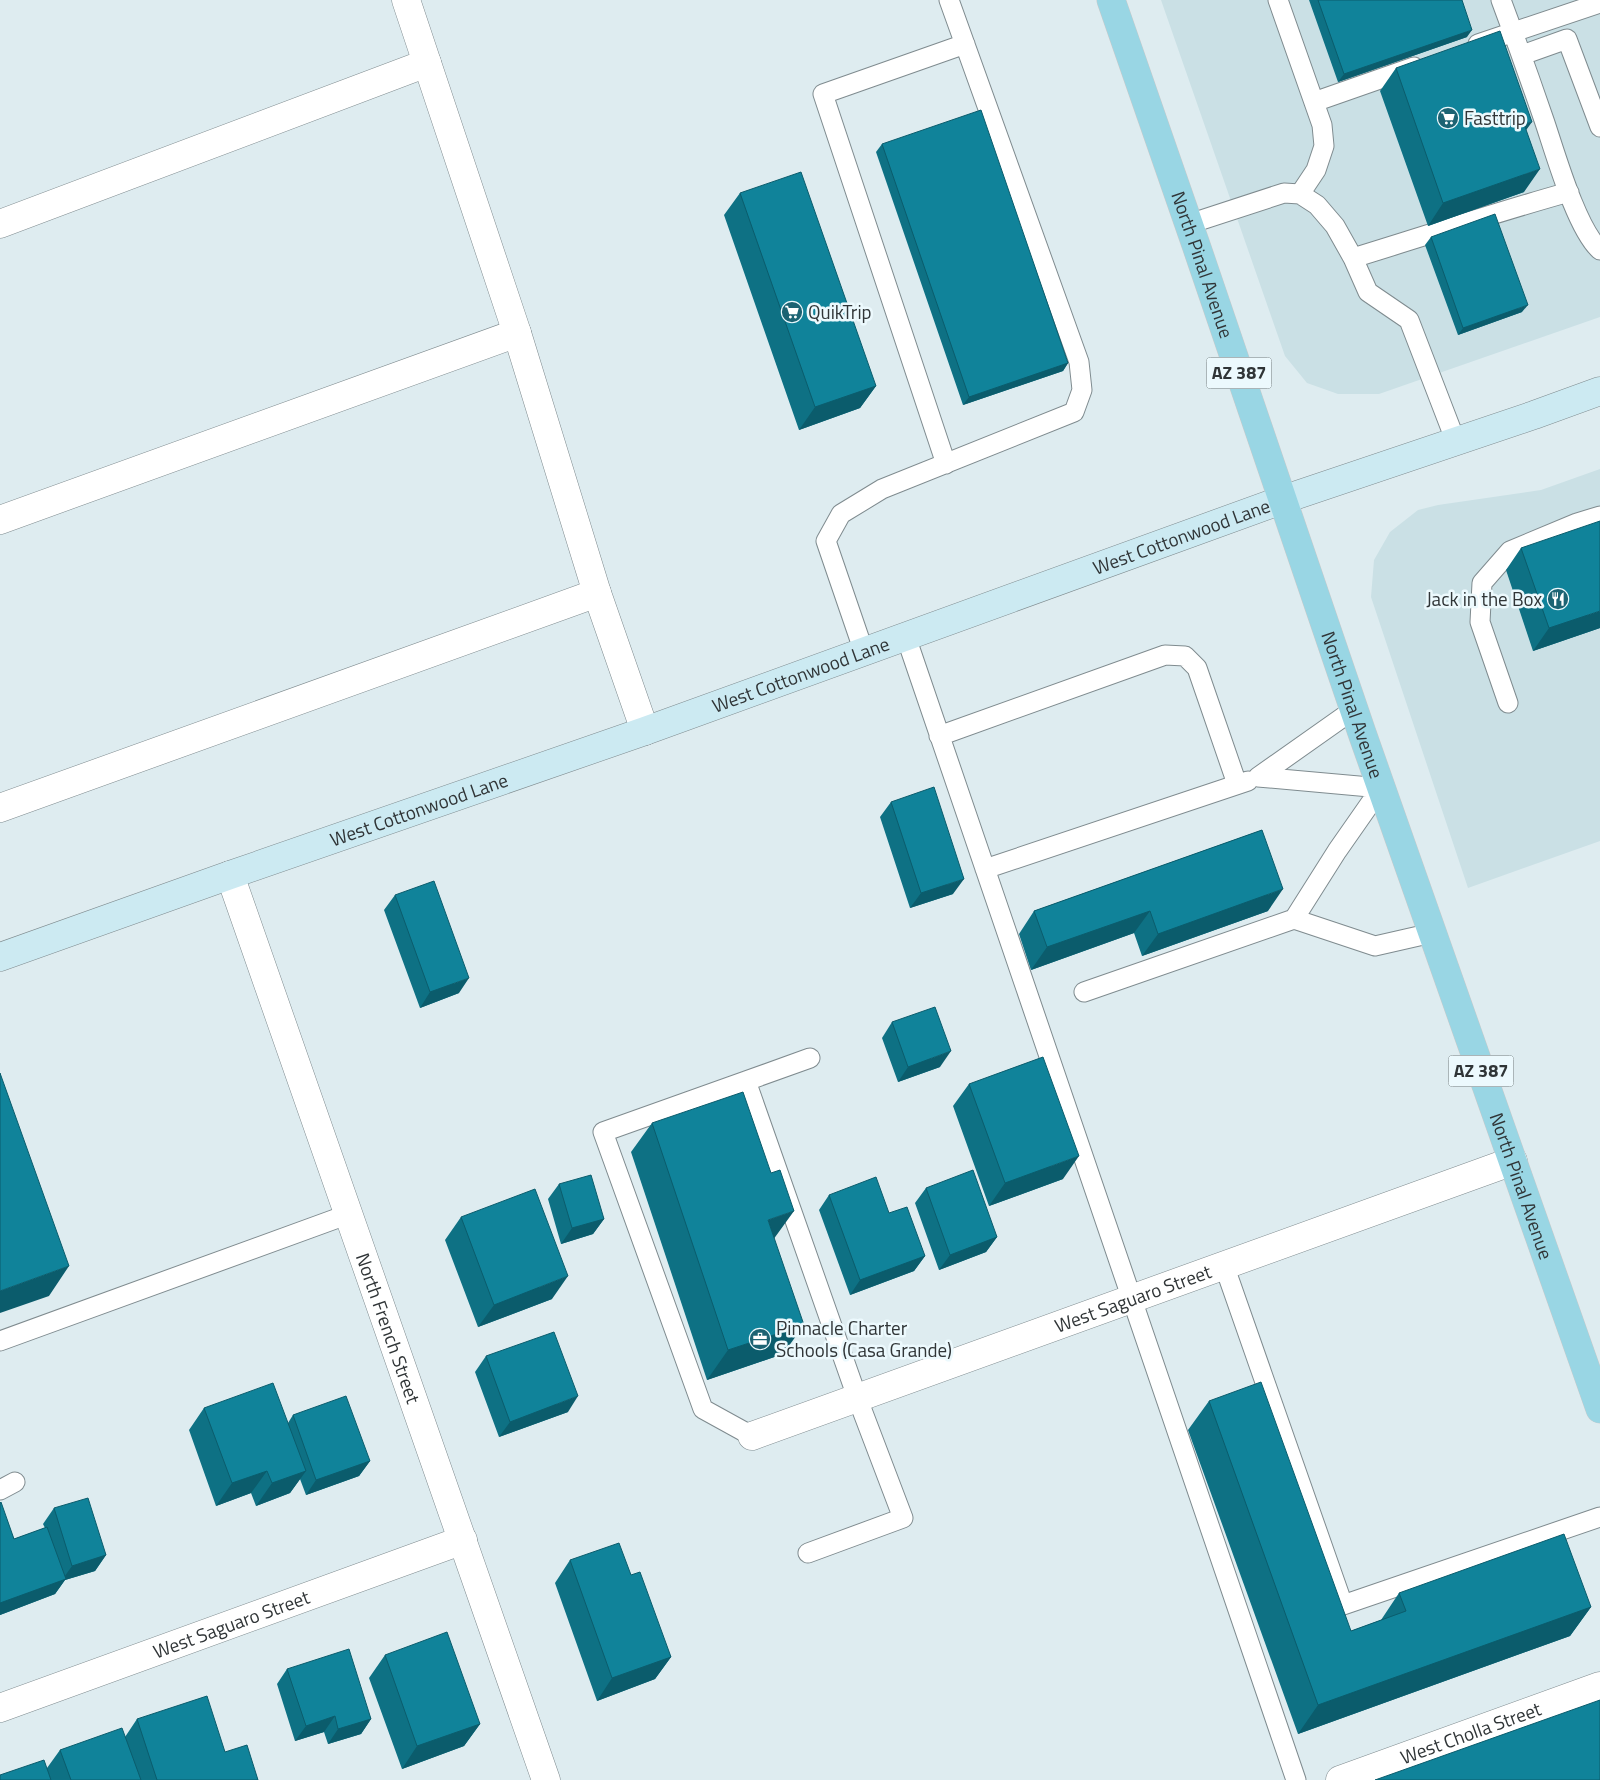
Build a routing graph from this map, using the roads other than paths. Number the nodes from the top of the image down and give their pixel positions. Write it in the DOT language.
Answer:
graph roads {
  1 [pos="406,0"];
  2 [pos="948,0"];
  3 [pos="1111,0"];
  4 [pos="1278,0"];
  5 [pos="1501,0"];
  6 [pos="1600,3"];
  7 [pos="1513,32"];
  8 [pos="964,44"];
  9 [pos="1459,51"];
  10 [pos="1522,55"];
  11 [pos="1432,61"];
  12 [pos="427,63"];
  13 [pos="1594,95"];
  14 [pos="1314,102"];
  15 [pos="1600,127"];
  16 [pos="1570,192"];
  17 [pos="1300,194"];
  18 [pos="0,224"];
  19 [pos="1189,224"];
  20 [pos="1600,250"];
  21 [pos="1353,258"];
  22 [pos="517,333"];
  23 [pos="1600,391"];
  24 [pos="1456,442"];
  25 [pos="946,464"];
  26 [pos="1282,500"];
  27 [pos="1600,516"];
  28 [pos="0,520"];
  29 [pos="597,593"];
  30 [pos="906,637"];
  31 [pos="864,652"];
  32 [pos="1508,703"];
  33 [pos="1354,710"];
  34 [pos="645,731"];
  35 [pos="939,736"];
  36 [pos="1258,777"];
  37 [pos="1237,784"];
  38 [pos="1381,788"];
  39 [pos="0,808"];
  40 [pos="985,869"];
  41 [pos="230,875"];
  42 [pos="1294,920"];
  43 [pos="1432,933"];
  44 [pos="0,957"];
  45 [pos="1084,992"];
  46 [pos="810,1058"];
  47 [pos="746,1081"];
  48 [pos="1513,1161"];
  49 [pos="348,1214"];
  50 [pos="1224,1266"];
  51 [pos="1132,1299"];
  52 [pos="0,1341"];
  53 [pos="857,1397"];
  54 [pos="1600,1409"];
  55 [pos="752,1436"];
  56 [pos="1600,1517"];
  57 [pos="463,1540"];
  58 [pos="808,1553"];
  59 [pos="1600,1686"];
  60 [pos="0,1708"];
  61 [pos="546,1780"];
  62 [pos="1296,1780"];
  63 [pos="1340,1780"];
  1 -- 12 [label="street"];
  2 -- 8 [label="lane"];
  3 -- 19 [label="main road, North Pinal Avenue / AZ 387"];
  4 -- 14 [label="lane"];
  5 -- 7 [label="lane"];
  6 -- 7 [label="lane"];
  7 -- 9 [label="lane"];
  7 -- 10 [label="lane"];
  8 -- 25 [label="lane"];
  8 -- 25 [label="lane"];
  10 -- 13 [label="lane"];
  10 -- 16 [label="lane"];
  11 -- 14 [label="lane"];
  12 -- 18 [label="street"];
  12 -- 22 [label="street"];
  13 -- 15 [label="lane"];
  14 -- 17 [label="lane"];
  16 -- 20 [label="lane"];
  16 -- 21 [label="lane"];
  17 -- 19 [label="lane"];
  17 -- 21 [label="lane"];
  19 -- 26 [label="main road, North Pinal Avenue / AZ 387"];
  21 -- 24 [label="lane"];
  22 -- 28 [label="street"];
  22 -- 29 [label="street"];
  23 -- 24 [label="main road, West Cottonwood Lane"];
  24 -- 26 [label="main road, West Cottonwood Lane"];
  25 -- 31 [label="lane"];
  26 -- 30 [label="main road, West Cottonwood Lane"];
  26 -- 33 [label="main road, North Pinal Avenue / AZ 387"];
  27 -- 32 [label="lane"];
  29 -- 34 [label="street"];
  29 -- 39 [label="street"];
  30 -- 31 [label="main road, West Cottonwood Lane"];
  30 -- 35 [label="lane"];
  31 -- 34 [label="main road, West Cottonwood Lane"];
  33 -- 36 [label="lane"];
  33 -- 38 [label="main road, North Pinal Avenue / AZ 387"];
  34 -- 41 [label="main road, West Cottonwood Lane"];
  35 -- 37 [label="lane"];
  35 -- 40 [label="lane"];
  36 -- 37 [label="lane"];
  36 -- 38 [label="lane"];
  37 -- 40 [label="lane"];
  38 -- 42 [label="lane"];
  38 -- 43 [label="main road, North Pinal Avenue / AZ 387"];
  40 -- 51 [label="lane"];
  41 -- 44 [label="main road, West Cottonwood Lane"];
  41 -- 49 [label="street, North French Street"];
  42 -- 43 [label="lane"];
  42 -- 45 [label="lane"];
  43 -- 48 [label="main road, North Pinal Avenue / AZ 387"];
  46 -- 47 [label="lane"];
  47 -- 53 [label="lane"];
  47 -- 55 [label="lane"];
  48 -- 50 [label="street, West Saguaro Street"];
  48 -- 54 [label="main road, North Pinal Avenue / AZ 387"];
  49 -- 52 [label="lane"];
  49 -- 57 [label="street, North French Street"];
  50 -- 51 [label="street, West Saguaro Street"];
  50 -- 56 [label="lane"];
  51 -- 53 [label="street, West Saguaro Street"];
  51 -- 62 [label="lane"];
  53 -- 55 [label="street, West Saguaro Street"];
  53 -- 58 [label="lane"];
  57 -- 60 [label="street, West Saguaro Street"];
  57 -- 61 [label="street, North French Street"];
  59 -- 63 [label="street, West Cholla Street"];
}
